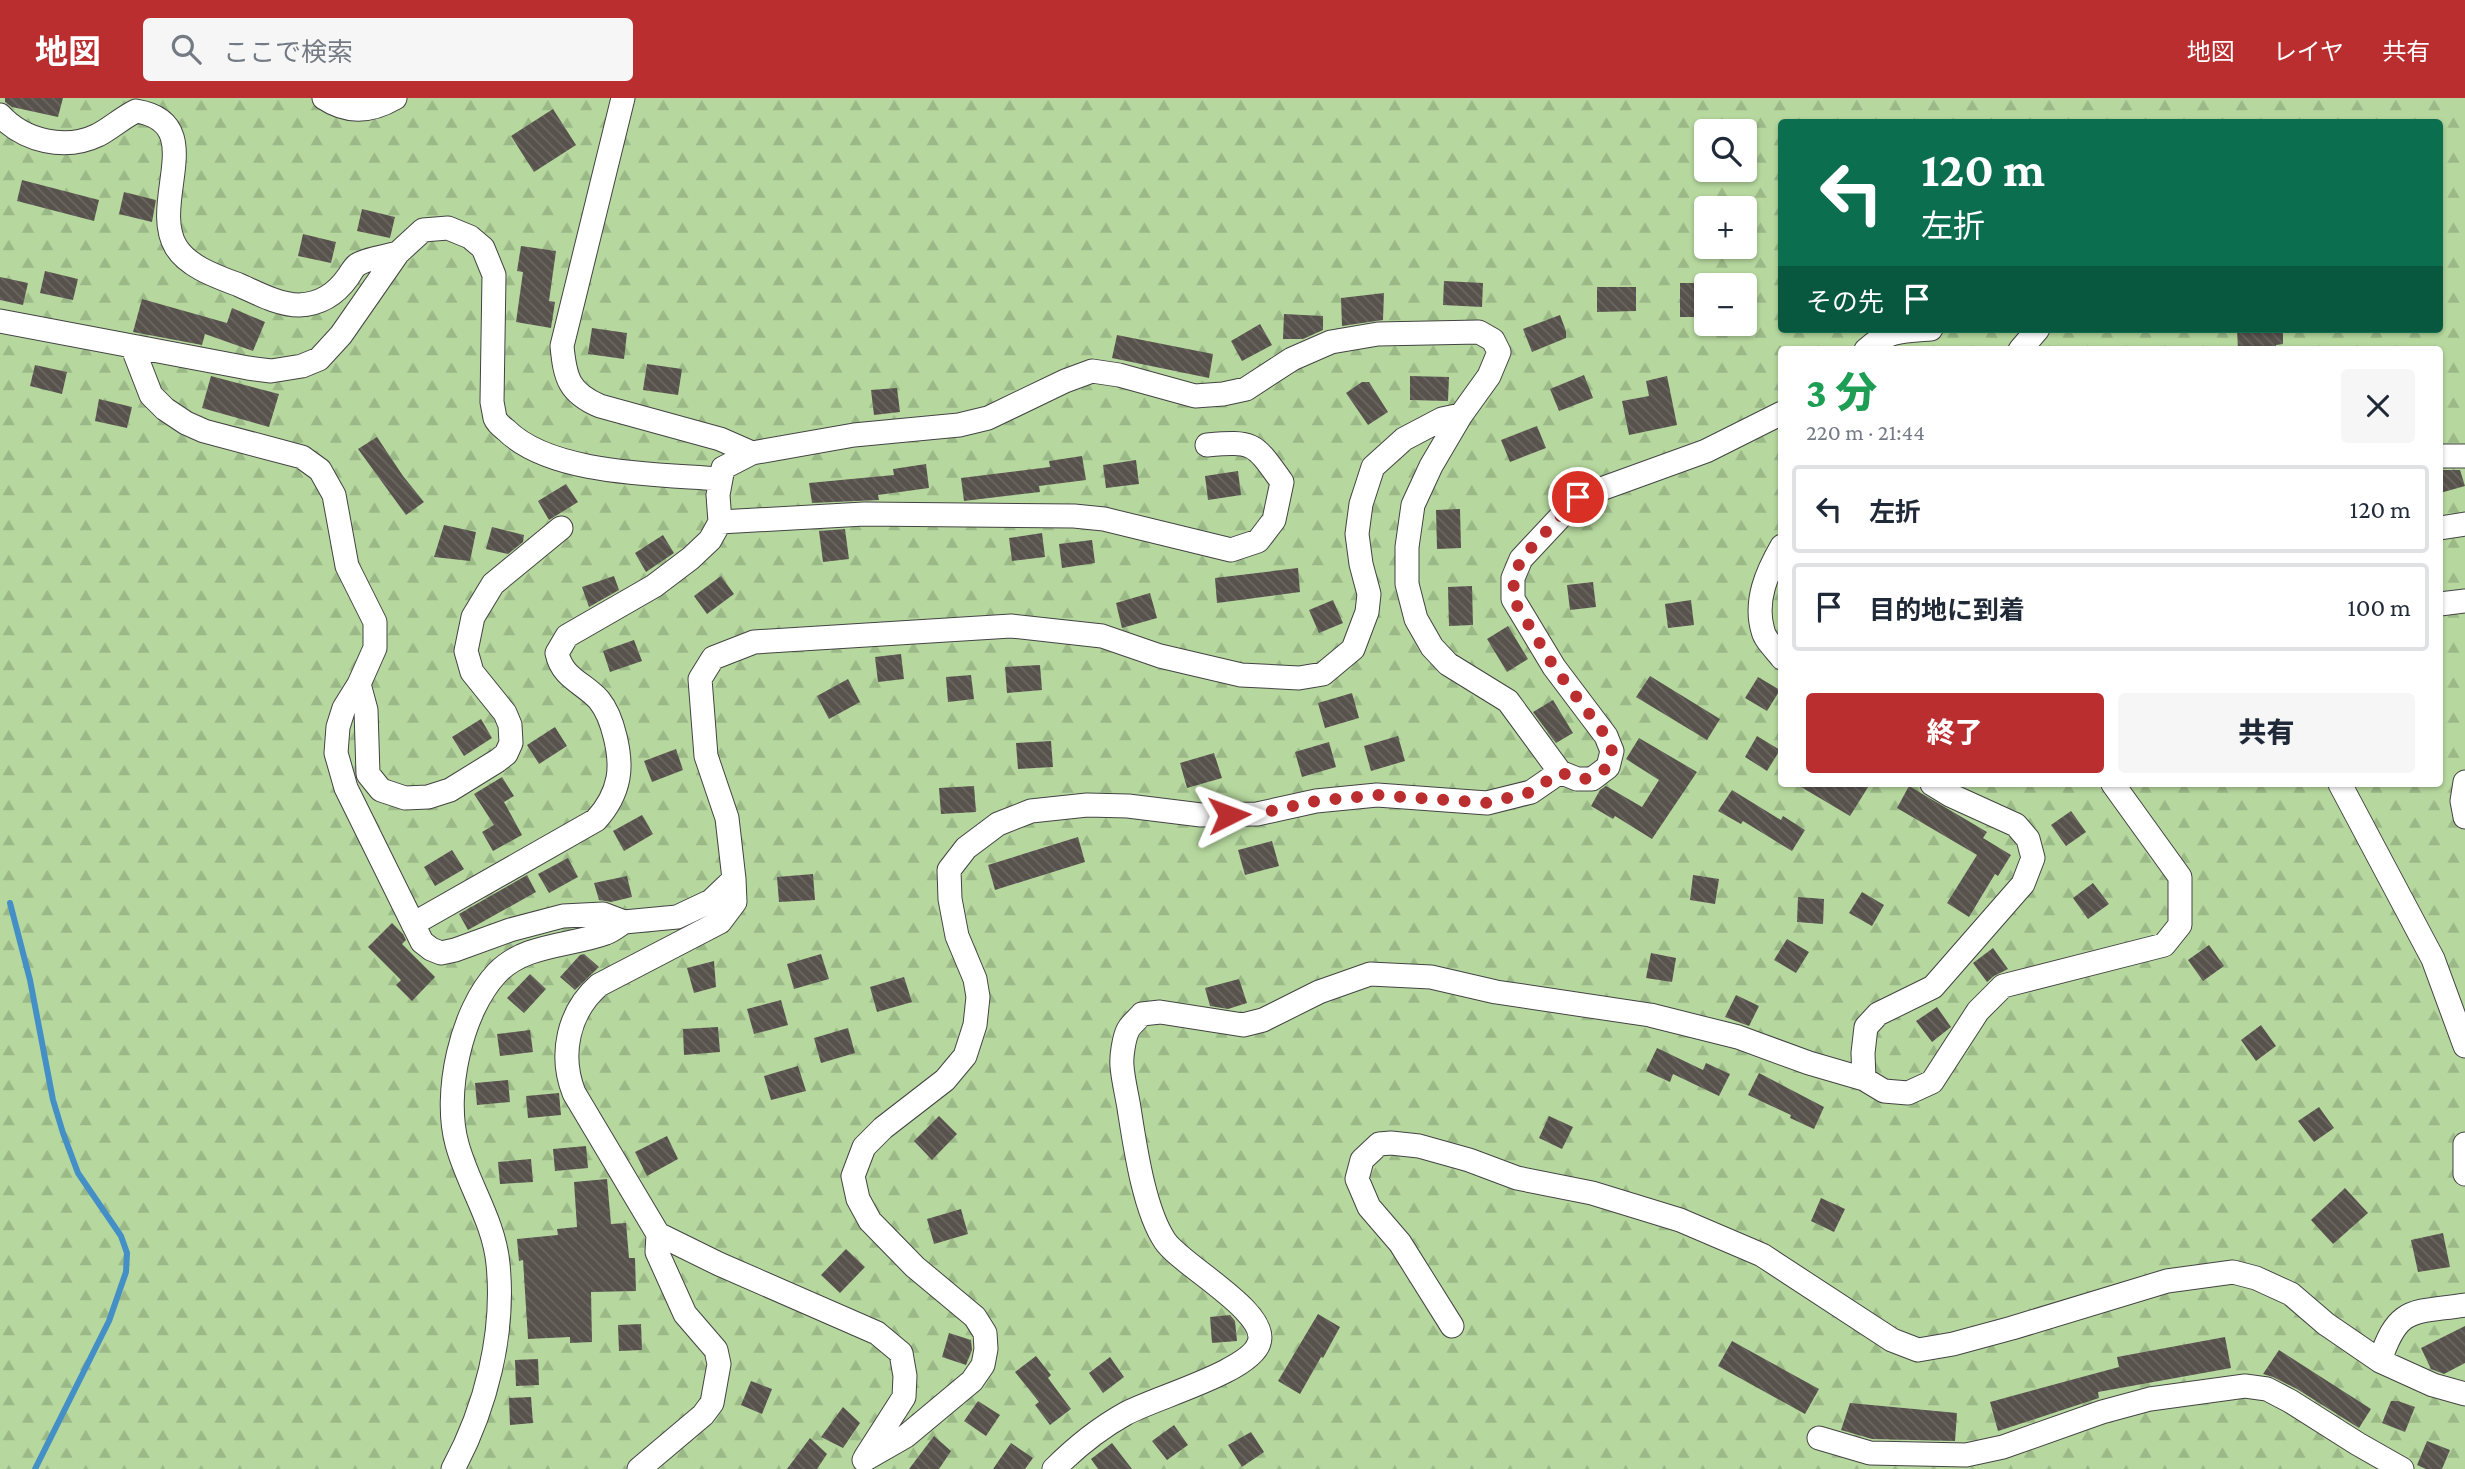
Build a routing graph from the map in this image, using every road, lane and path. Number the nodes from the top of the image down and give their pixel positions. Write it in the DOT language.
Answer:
graph roads {
  1 [pos="324,98"];
  2 [pos="395,98"];
  3 [pos="623,98"];
  4 [pos="0,115"];
  5 [pos="398,253"];
  6 [pos="0,321"];
  7 [pos="1889,333"];
  8 [pos="132,346"];
  9 [pos="1870,346"];
  10 [pos="1461,415"];
  11 [pos="1778,415"];
  12 [pos="1207,445"];
  13 [pos="751,453"];
  14 [pos="2443,456"];
  15 [pos="2465,456"];
  16 [pos="720,479"];
  17 [pos="720,523"];
  18 [pos="2465,524"];
  19 [pos="561,528"];
  20 [pos="2443,528"];
  21 [pos="1778,553"];
  22 [pos="2465,601"];
  23 [pos="2443,604"];
  24 [pos="1778,653"];
  25 [pos="359,684"];
  26 [pos="1560,772"];
  27 [pos="2465,782"];
  28 [pos="1937,787"];
  29 [pos="2115,787"];
  30 [pos="2353,795"];
  31 [pos="2465,817"];
  32 [pos="734,879"];
  33 [pos="624,922"];
  34 [pos="413,924"];
  35 [pos="2465,1046"];
  36 [pos="1864,1079"];
  37 [pos="2465,1144"];
  38 [pos="2465,1174"];
  39 [pos="658,1234"];
  40 [pos="2465,1305"];
  41 [pos="1452,1326"];
  42 [pos="2380,1361"];
  43 [pos="2465,1394"];
  44 [pos="1819,1438"];
  45 [pos="860,1464"];
  46 [pos="453,1469"];
  47 [pos="639,1469"];
  48 [pos="1054,1469"];
  49 [pos="2402,1469"];
  1 -- 2 [label="street"];
  3 -- 13 [label="street"];
  4 -- 5 [label="street"];
  5 -- 8 [label="street"];
  5 -- 16 [label="street"];
  6 -- 8 [label="street"];
  7 -- 9 [label="street"];
  8 -- 25 [label="street"];
  10 -- 13 [label="street"];
  10 -- 26 [label="street"];
  10 -- 32 [label="street"];
  11 -- 26 [label="street"];
  12 -- 17 [label="street"];
  13 -- 16 [label="street"];
  14 -- 15 [label="street"];
  16 -- 17 [label="street"];
  17 -- 34 [label="street"];
  18 -- 20 [label="street"];
  19 -- 25 [label="street"];
  21 -- 24 [label="street"];
  22 -- 23 [label="street"];
  25 -- 34 [label="street"];
  26 -- 45 [label="street"];
  27 -- 31 [label="street"];
  28 -- 36 [label="street"];
  29 -- 36 [label="street"];
  30 -- 35 [label="street"];
  32 -- 33 [label="street"];
  32 -- 39 [label="street"];
  33 -- 34 [label="street"];
  33 -- 46 [label="street"];
  36 -- 48 [label="street"];
  37 -- 38 [label="street"];
  39 -- 45 [label="street"];
  39 -- 47 [label="street"];
  40 -- 42 [label="street"];
  41 -- 42 [label="street"];
  42 -- 43 [label="street"];
  44 -- 49 [label="street"];
}
